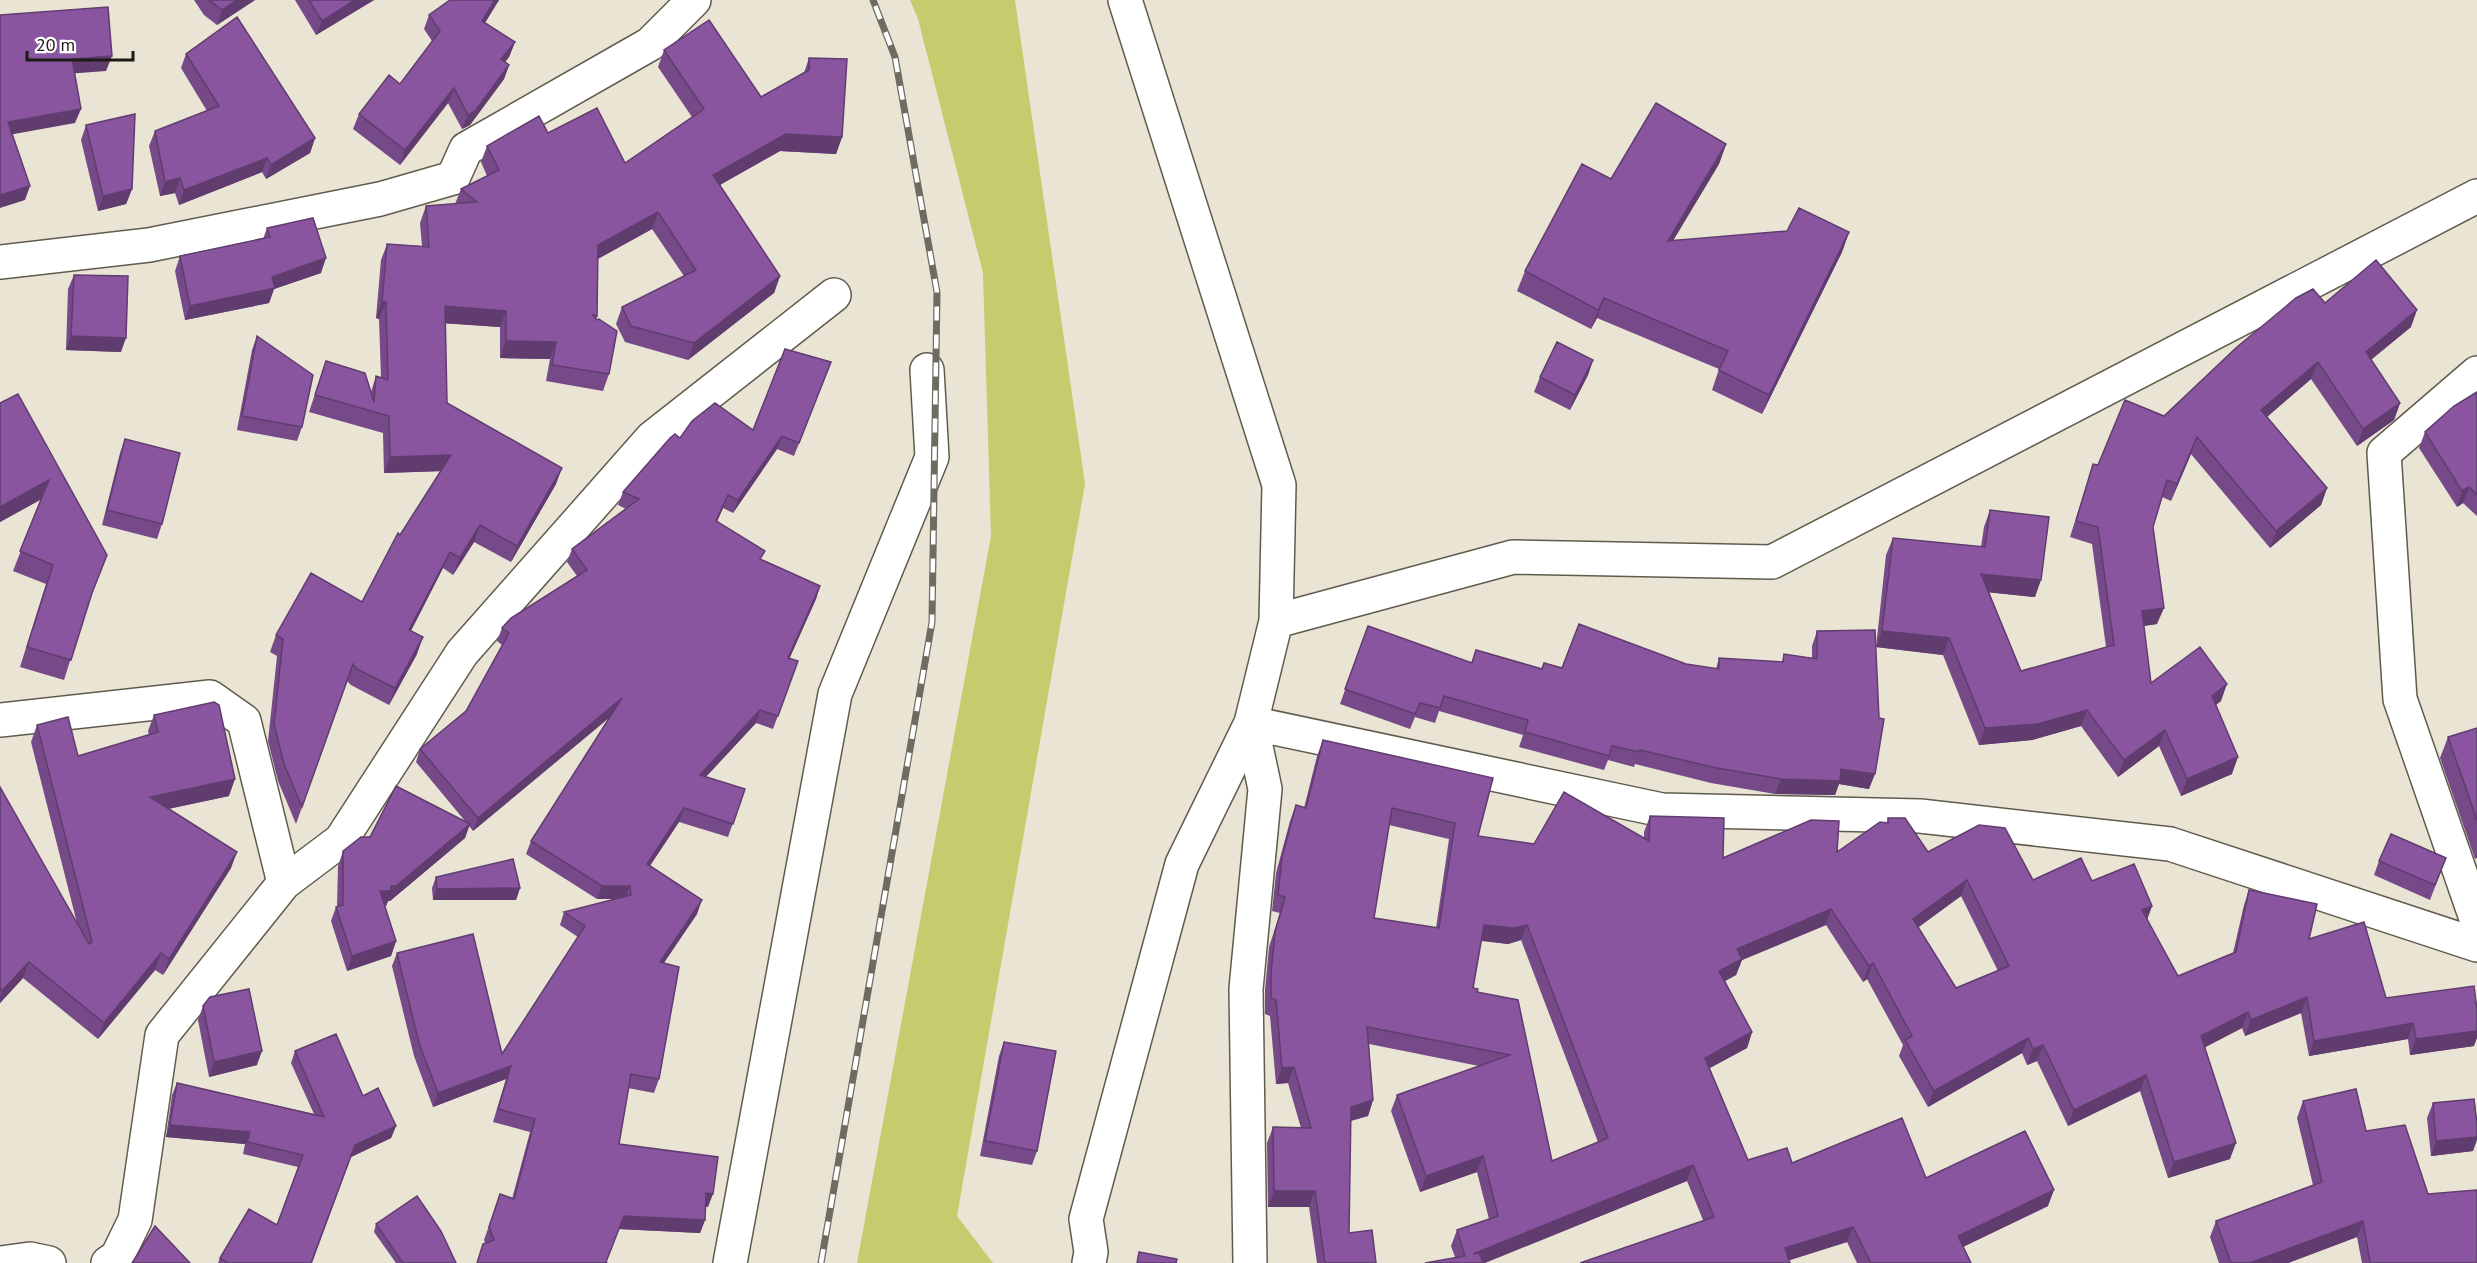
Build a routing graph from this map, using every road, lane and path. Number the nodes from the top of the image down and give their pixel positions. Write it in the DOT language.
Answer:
graph roads {
  1 [pos="694,0"];
  2 [pos="1125,0"];
  3 [pos="2477,196"];
  4 [pos="0,262"];
  5 [pos="834,295"];
  6 [pos="927,370"];
  7 [pos="2477,373"];
  8 [pos="1276,621"];
  9 [pos="0,720"];
  10 [pos="1251,723"];
  11 [pos="284,883"];
  12 [pos="2477,921"];
  13 [pos="2477,945"];
  14 [pos="118,1261"];
  15 [pos="2,1263"];
  16 [pos="49,1263"];
  17 [pos="730,1263"];
  18 [pos="1089,1263"];
  19 [pos="1250,1263"];
  1 -- 4 [label="street"];
  2 -- 8 [label="street"];
  3 -- 8 [label="street"];
  5 -- 11 [label="street"];
  6 -- 17 [label="street"];
  7 -- 12 [label="street"];
  8 -- 10 [label="street"];
  9 -- 11 [label="street"];
  10 -- 13 [label="street"];
  10 -- 18 [label="street"];
  10 -- 19 [label="street"];
  11 -- 14 [label="street"];
  15 -- 16 [label="street"];
}
